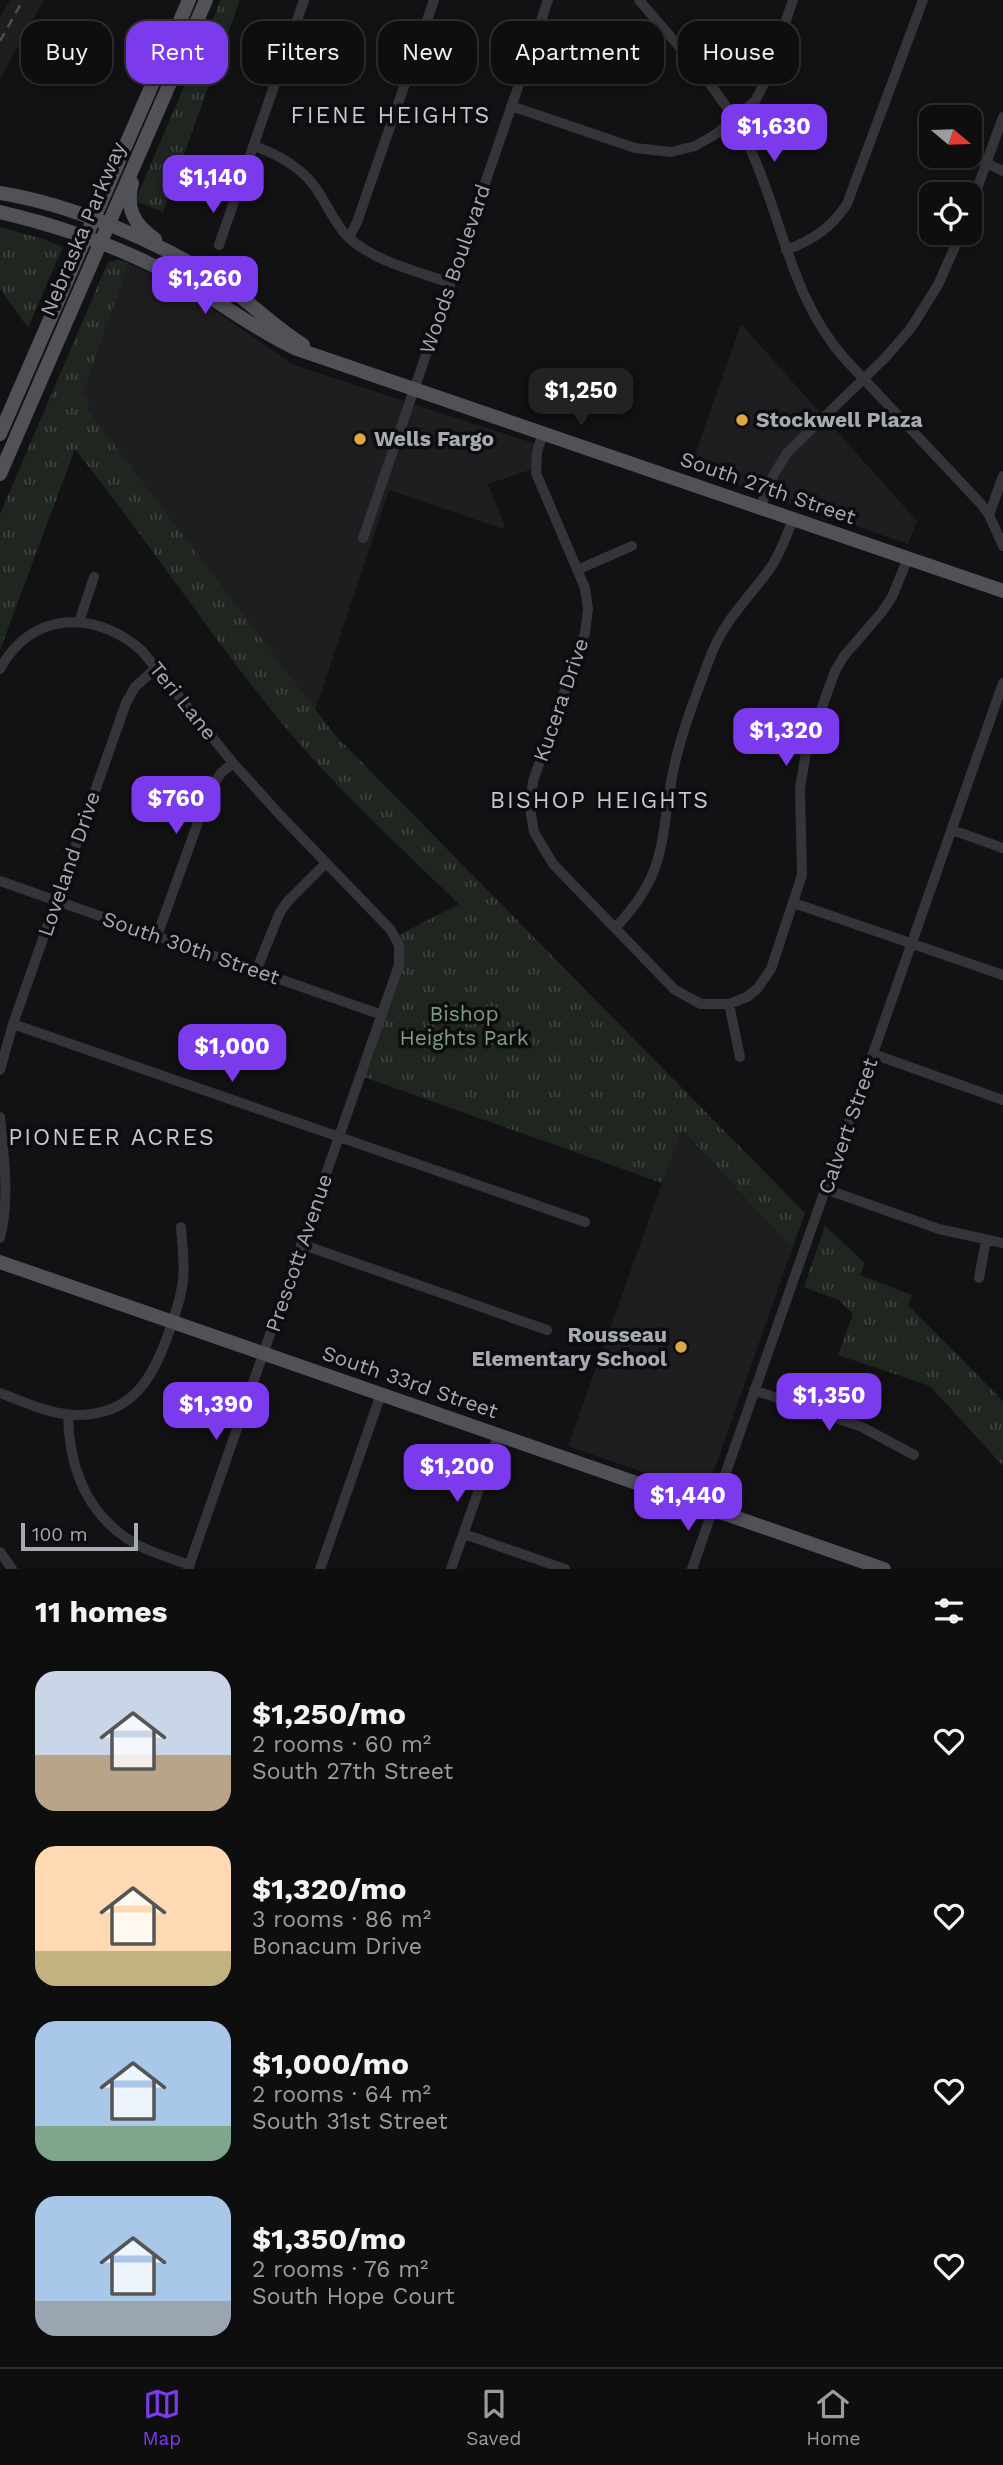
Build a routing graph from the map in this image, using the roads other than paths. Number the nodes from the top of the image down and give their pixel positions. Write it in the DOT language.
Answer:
graph roads {
  1 [pos="189,0"];
  2 [pos="206,0"];
  3 [pos="304,0"];
  4 [pos="434,0"];
  5 [pos="548,0"];
  6 [pos="639,0"];
  7 [pos="793,0"];
  8 [pos="923,0"];
  9 [pos="511,106"];
  10 [pos="159,107"];
  11 [pos="1003,117"];
  12 [pos="735,120"];
  13 [pos="254,146"];
  14 [pos="986,163"];
  15 [pos="1003,172"];
  16 [pos="979,182"];
  17 [pos="0,193"];
  18 [pos="0,212"];
  19 [pos="100,222"];
  20 [pos="349,238"];
  21 [pos="92,241"];
  22 [pos="219,245"];
  23 [pos="956,245"];
  24 [pos="786,250"];
  25 [pos="178,257"];
  26 [pos="450,283"];
  27 [pos="264,315"];
  28 [pos="237,316"];
  29 [pos="321,357"];
  30 [pos="863,379"];
  31 [pos="414,389"];
  32 [pos="543,433"];
  33 [pos="0,434"];
  34 [pos="0,474"];
  35 [pos="1003,476"];
  36 [pos="760,508"];
  37 [pos="989,515"];
  38 [pos="793,519"];
  39 [pos="363,538"];
  40 [pos="1003,545"];
  41 [pos="632,547"];
  42 [pos="908,558"];
  43 [pos="577,570"];
  44 [pos="94,577"];
  45 [pos="1001,589"];
  46 [pos="79,622"];
  47 [pos="156,668"];
  48 [pos="0,669"];
  49 [pos="1003,683"];
  50 [pos="997,719"];
  51 [pos="233,763"];
  52 [pos="952,830"];
  53 [pos="1003,848"];
  54 [pos="326,863"];
  55 [pos="0,881"];
  56 [pos="56,901"];
  57 [pos="794,903"];
  58 [pos="615,928"];
  59 [pos="157,936"];
  60 [pos="395,937"];
  61 [pos="912,944"];
  62 [pos="256,971"];
  63 [pos="1003,975"];
  64 [pos="729,1004"];
  65 [pos="382,1015"];
  66 [pos="13,1024"];
  67 [pos="873,1054"];
  68 [pos="740,1057"];
  69 [pos="0,1070"];
  70 [pos="1003,1100"];
  71 [pos="0,1117"];
  72 [pos="0,1123"];
  73 [pos="339,1138"];
  74 [pos="825,1189"];
  75 [pos="584,1222"];
  76 [pos="180,1227"];
  77 [pos="0,1238"];
  78 [pos="986,1240"];
  79 [pos="1003,1243"];
  80 [pos="301,1244"];
  81 [pos="0,1262"];
  82 [pos="979,1278"];
  83 [pos="173,1322"];
  84 [pos="547,1330"];
  85 [pos="263,1353"];
  86 [pos="754,1390"];
  87 [pos="0,1393"];
  88 [pos="381,1394"];
  89 [pos="68,1415"];
  90 [pos="498,1435"];
  91 [pos="914,1455"];
  92 [pos="712,1509"];
  93 [pos="464,1534"];
  94 [pos="0,1552"];
  95 [pos="189,1567"];
  96 [pos="12,1569"];
  97 [pos="320,1569"];
  98 [pos="451,1569"];
  99 [pos="565,1569"];
  100 [pos="692,1569"];
  101 [pos="884,1569"];
  1 -- 19 [label="main road, Nebraska Parkway"];
  2 -- 10 [label="main road, Nebraska Parkway"];
  3 -- 13 [label="street"];
  4 -- 20 [label="street"];
  5 -- 9 [label="street, Woods Boulevard"];
  6 -- 12 [label="street"];
  7 -- 12 [label="street"];
  8 -- 24 [label="street"];
  9 -- 12 [label="street"];
  9 -- 26 [label="street, Woods Boulevard"];
  10 -- 19 [label="main road, Nebraska Parkway"];
  10 -- 25 [label="main road"];
  11 -- 14 [label="street"];
  12 -- 24 [label="street"];
  13 -- 20 [label="street"];
  13 -- 22 [label="street"];
  14 -- 15 [label="street"];
  14 -- 16 [label="street"];
  17 -- 19 [label="main road, South 27th Street"];
  18 -- 21 [label="main road, South 27th Street"];
  19 -- 21 [label="main road, Nebraska Parkway"];
  19 -- 25 [label="main road, South 27th Street"];
  20 -- 26 [label="street"];
  21 -- 28 [label="main road, South 27th Street"];
  21 -- 33 [label="main road, Nebraska Parkway"];
  21 -- 34 [label="main road, Nebraska Parkway"];
  23 -- 30 [label="street"];
  24 -- 30 [label="street"];
  25 -- 27 [label="main road, South 27th Street"];
  26 -- 31 [label="street, Woods Boulevard"];
  27 -- 28 [label="main road"];
  27 -- 29 [label="main road, South 27th Street"];
  28 -- 29 [label="main road, South 27th Street"];
  29 -- 31 [label="main road, South 27th Street"];
  30 -- 36 [label="street"];
  30 -- 37 [label="street"];
  31 -- 32 [label="main road, South 27th Street"];
  31 -- 39 [label="street, Woods Boulevard"];
  32 -- 36 [label="main road, South 27th Street"];
  32 -- 43 [label="street, Kucera Drive"];
  35 -- 37 [label="street"];
  36 -- 38 [label="main road, South 27th Street"];
  37 -- 40 [label="street"];
  38 -- 42 [label="main road, South 27th Street"];
  38 -- 58 [label="street"];
  41 -- 43 [label="street"];
  42 -- 45 [label="main road, South 27th Street"];
  42 -- 57 [label="street"];
  43 -- 58 [label="street, Kucera Drive"];
  44 -- 46 [label="street"];
  46 -- 47 [label="street, Teri Lane"];
  46 -- 48 [label="street, Teri Lane"];
  47 -- 51 [label="street, Teri Lane"];
  47 -- 56 [label="street, Loveland Drive"];
  49 -- 50 [label="street, Calvert Street"];
  50 -- 52 [label="street, Calvert Street"];
  51 -- 54 [label="street, Teri Lane"];
  51 -- 59 [label="street"];
  52 -- 53 [label="street"];
  52 -- 61 [label="street, Calvert Street"];
  54 -- 60 [label="street, Teri Lane"];
  54 -- 62 [label="street"];
  55 -- 56 [label="street, South 30th Street"];
  56 -- 59 [label="street, South 30th Street"];
  56 -- 66 [label="street, Loveland Drive"];
  57 -- 61 [label="street"];
  57 -- 64 [label="street"];
  58 -- 64 [label="street, Kucera Drive"];
  59 -- 62 [label="street, South 30th Street"];
  60 -- 65 [label="street, Prescott Avenue"];
  61 -- 63 [label="street"];
  61 -- 67 [label="street, Calvert Street"];
  62 -- 65 [label="street, South 30th Street"];
  64 -- 68 [label="street"];
  65 -- 73 [label="street, Prescott Avenue"];
  66 -- 69 [label="street, Loveland Drive"];
  66 -- 73 [label="street"];
  67 -- 70 [label="street"];
  67 -- 74 [label="street, Calvert Street"];
  71 -- 72 [label="street"];
  72 -- 77 [label="street"];
  73 -- 75 [label="street"];
  73 -- 80 [label="street, Prescott Avenue"];
  74 -- 78 [label="street"];
  74 -- 86 [label="street, Calvert Street"];
  76 -- 83 [label="street"];
  78 -- 79 [label="street"];
  78 -- 82 [label="street"];
  80 -- 84 [label="street"];
  80 -- 85 [label="street, Prescott Avenue"];
  81 -- 83 [label="main road, South 33rd Street"];
  83 -- 85 [label="main road, South 33rd Street"];
  83 -- 89 [label="street"];
  85 -- 88 [label="main road, South 33rd Street"];
  85 -- 95 [label="street, Prescott Avenue"];
  86 -- 91 [label="street"];
  86 -- 92 [label="street, Calvert Street"];
  87 -- 89 [label="street"];
  88 -- 90 [label="main road, South 33rd Street"];
  88 -- 97 [label="street"];
  89 -- 95 [label="street"];
  90 -- 92 [label="main road, South 33rd Street"];
  90 -- 93 [label="street"];
  92 -- 100 [label="street, Calvert Street"];
  92 -- 101 [label="main road, South 33rd Street"];
  93 -- 98 [label="street"];
  93 -- 99 [label="street"];
  94 -- 96 [label="street"];
}
